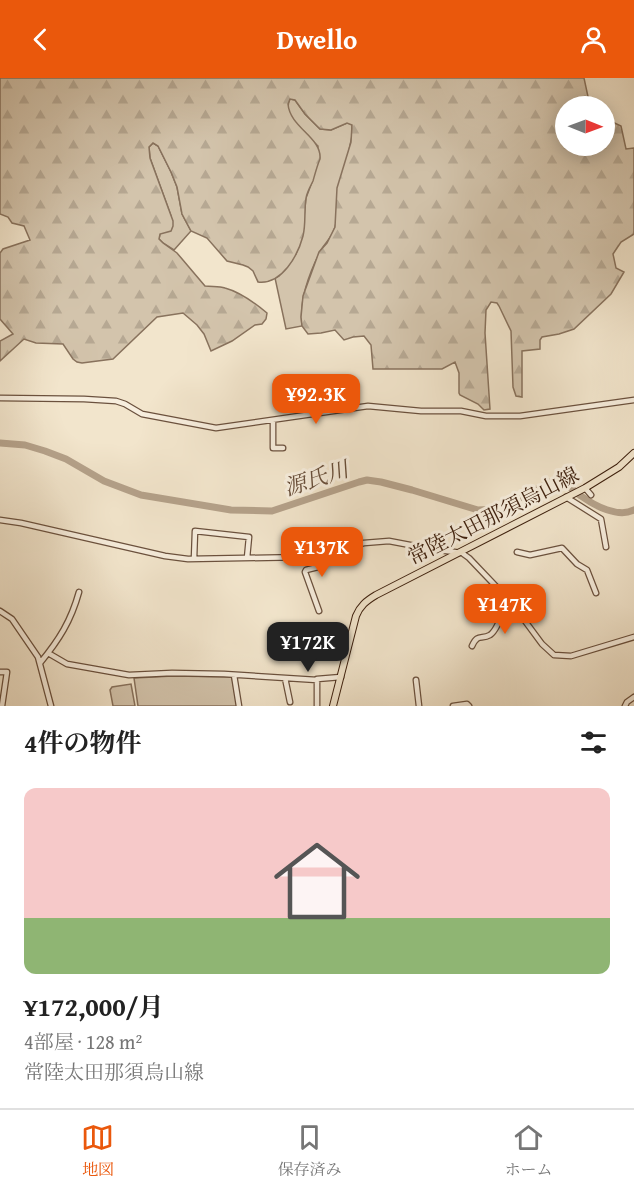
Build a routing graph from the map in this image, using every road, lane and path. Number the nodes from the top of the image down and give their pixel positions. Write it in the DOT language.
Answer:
graph roads {
  1 [pos="0,398"];
  2 [pos="634,400"];
  3 [pos="273,421"];
  4 [pos="283,448"];
  5 [pos="634,453"];
  6 [pos="583,489"];
  7 [pos="591,495"];
  8 [pos="567,497"];
  9 [pos="0,520"];
  10 [pos="606,547"];
  11 [pos="459,552"];
  12 [pos="516,552"];
  13 [pos="320,555"];
  14 [pos="247,558"];
  15 [pos="194,559"];
  16 [pos="79,592"];
  17 [pos="596,593"];
  18 [pos="514,604"];
  19 [pos="0,611"];
  20 [pos="319,611"];
  21 [pos="633,637"];
  22 [pos="472,646"];
  23 [pos="48,653"];
  24 [pos="40,663"];
  25 [pos="0,672"];
  26 [pos="234,675"];
  27 [pos="341,676"];
  28 [pos="285,678"];
  29 [pos="316,680"];
  30 [pos="416,680"];
  31 [pos="634,697"];
  32 [pos="290,702"];
  33 [pos="2,706"];
  34 [pos="51,706"];
  35 [pos="239,706"];
  36 [pos="317,706"];
  37 [pos="333,706"];
  38 [pos="419,706"];
  39 [pos="453,706"];
  40 [pos="470,706"];
  41 [pos="625,706"];
  1 -- 3 [label="street"];
  2 -- 3 [label="street"];
  3 -- 4 [label="street"];
  5 -- 6 [label="main road, 常陸太田那須烏山線"];
  6 -- 7 [label="street"];
  6 -- 8 [label="main road, 常陸太田那須烏山線"];
  8 -- 10 [label="street"];
  8 -- 11 [label="main road, 常陸太田那須烏山線"];
  9 -- 15 [label="street"];
  11 -- 13 [label="street"];
  11 -- 18 [label="street"];
  11 -- 27 [label="main road, 常陸太田那須烏山線"];
  12 -- 17 [label="street"];
  13 -- 14 [label="street"];
  13 -- 20 [label="street"];
  14 -- 15 [label="street"];
  14 -- 15 [label="street"];
  16 -- 23 [label="street"];
  18 -- 21 [label="street"];
  18 -- 22 [label="street"];
  19 -- 24 [label="street"];
  23 -- 24 [label="street"];
  23 -- 26 [label="street"];
  24 -- 34 [label="street"];
  25 -- 33 [label="street"];
  26 -- 28 [label="street"];
  26 -- 35 [label="street"];
  27 -- 29 [label="street"];
  27 -- 37 [label="main road, 常陸太田那須烏山線"];
  28 -- 29 [label="street"];
  28 -- 32 [label="street"];
  29 -- 36 [label="street"];
  30 -- 38 [label="street"];
  31 -- 41 [label="street"];
  39 -- 40 [label="street"];
}
